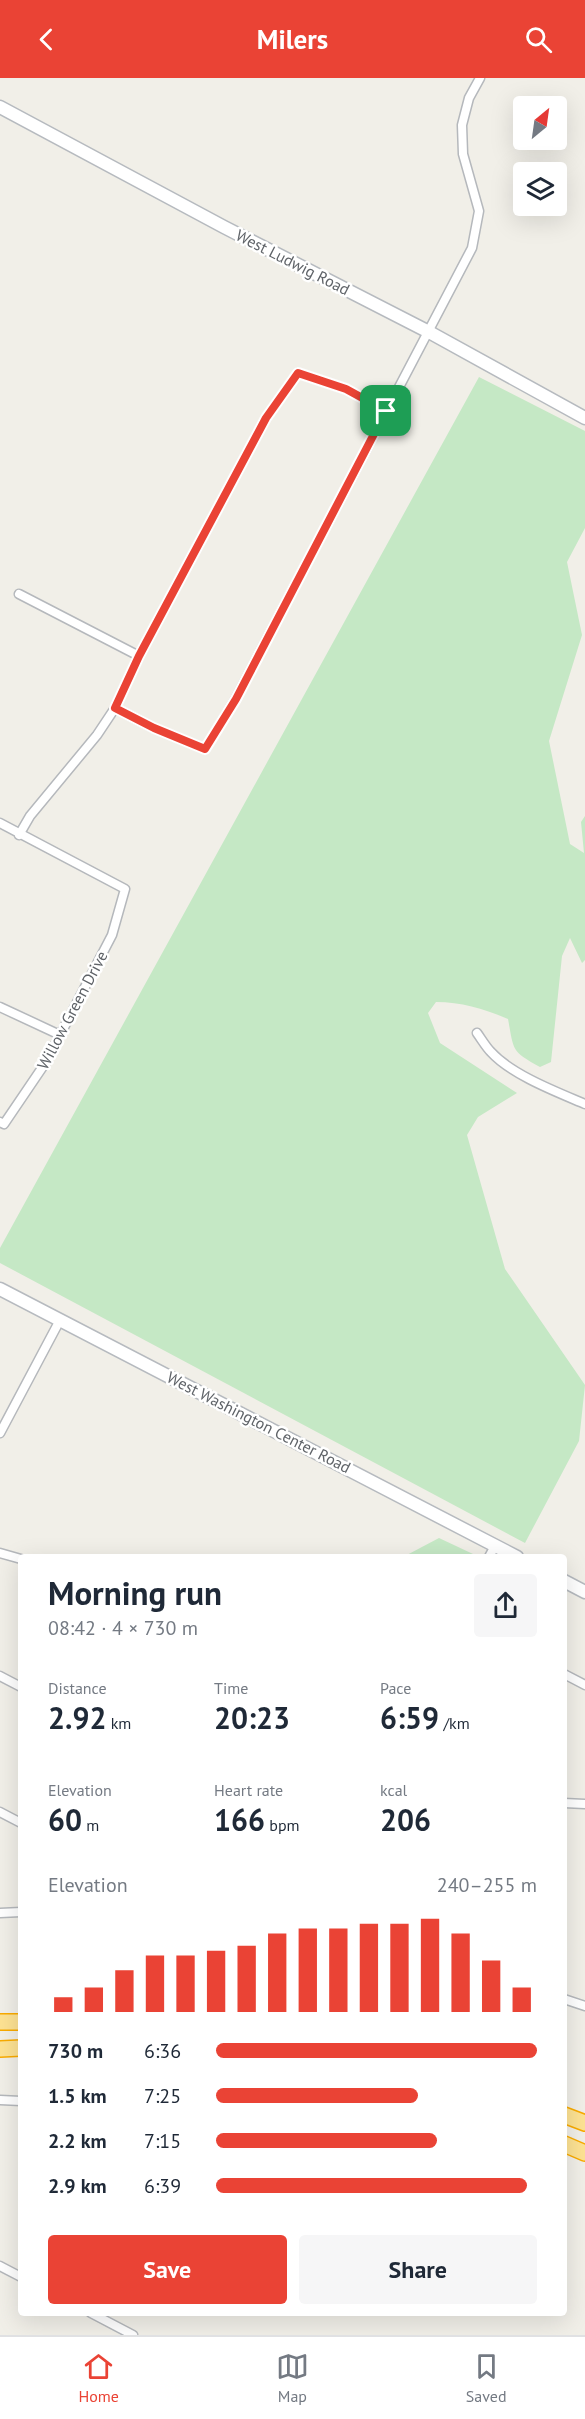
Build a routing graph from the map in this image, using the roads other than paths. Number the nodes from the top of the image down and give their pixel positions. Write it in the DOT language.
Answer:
graph roads {
  1 [pos="480,78"];
  2 [pos="0,108"];
  3 [pos="429,332"];
  4 [pos="386,411"];
  5 [pos="585,418"];
  6 [pos="19,594"];
  7 [pos="139,656"];
  8 [pos="115,708"];
  9 [pos="0,823"];
  10 [pos="19,835"];
  11 [pos="0,1007"];
  12 [pos="477,1034"];
  13 [pos="60,1035"];
  14 [pos="585,1104"];
  15 [pos="2,1123"];
  16 [pos="0,1289"];
  17 [pos="60,1320"];
  18 [pos="0,1433"];
  19 [pos="492,1551"];
  20 [pos="0,1553"];
  21 [pos="18,1558"];
  22 [pos="567,1583"];
  23 [pos="585,1592"];
  24 [pos="567,1675"];
  25 [pos="0,1676"];
  26 [pos="585,1684"];
  27 [pos="18,1685"];
  28 [pos="567,1803"];
  29 [pos="585,1804"];
  30 [pos="0,1812"];
  31 [pos="18,1821"];
  32 [pos="0,1912"];
  33 [pos="18,1912"];
  34 [pos="567,2000"];
  35 [pos="585,2006"];
  36 [pos="0,2022"];
  37 [pos="18,2022"];
  38 [pos="18,2048"];
  39 [pos="0,2049"];
  40 [pos="0,2100"];
  41 [pos="18,2102"];
  42 [pos="567,2116"];
  43 [pos="585,2123"];
  44 [pos="567,2146"];
  45 [pos="585,2153"];
  46 [pos="0,2266"];
  47 [pos="18,2275"];
  48 [pos="97,2316"];
  49 [pos="133,2335"];
  1 -- 3 [label="street"];
  2 -- 3 [label="main road, West Ludwig Road"];
  3 -- 4 [label="street"];
  3 -- 5 [label="main road, West Ludwig Road"];
  4 -- 7 [label="street"];
  4 -- 8 [label="street"];
  6 -- 7 [label="street"];
  7 -- 8 [label="street"];
  8 -- 10 [label="street"];
  9 -- 10 [label="street"];
  10 -- 13 [label="street, Willow Green Drive"];
  11 -- 13 [label="street"];
  12 -- 14 [label="street"];
  13 -- 15 [label="street, Willow Green Drive"];
  16 -- 17 [label="main road, West Washington Center Road"];
  17 -- 18 [label="street"];
  17 -- 19 [label="main road, West Washington Center Road"];
  20 -- 21 [label="street"];
  22 -- 23 [label="main road"];
  24 -- 26 [label="street"];
  25 -- 27 [label="street"];
  28 -- 29 [label="street"];
  30 -- 31 [label="street"];
  32 -- 33 [label="street"];
  34 -- 35 [label="street"];
  36 -- 37 [label="highway"];
  38 -- 39 [label="highway"];
  40 -- 41 [label="street"];
  42 -- 43 [label="highway"];
  44 -- 45 [label="highway"];
  46 -- 47 [label="street"];
  48 -- 49 [label="street"];
}
